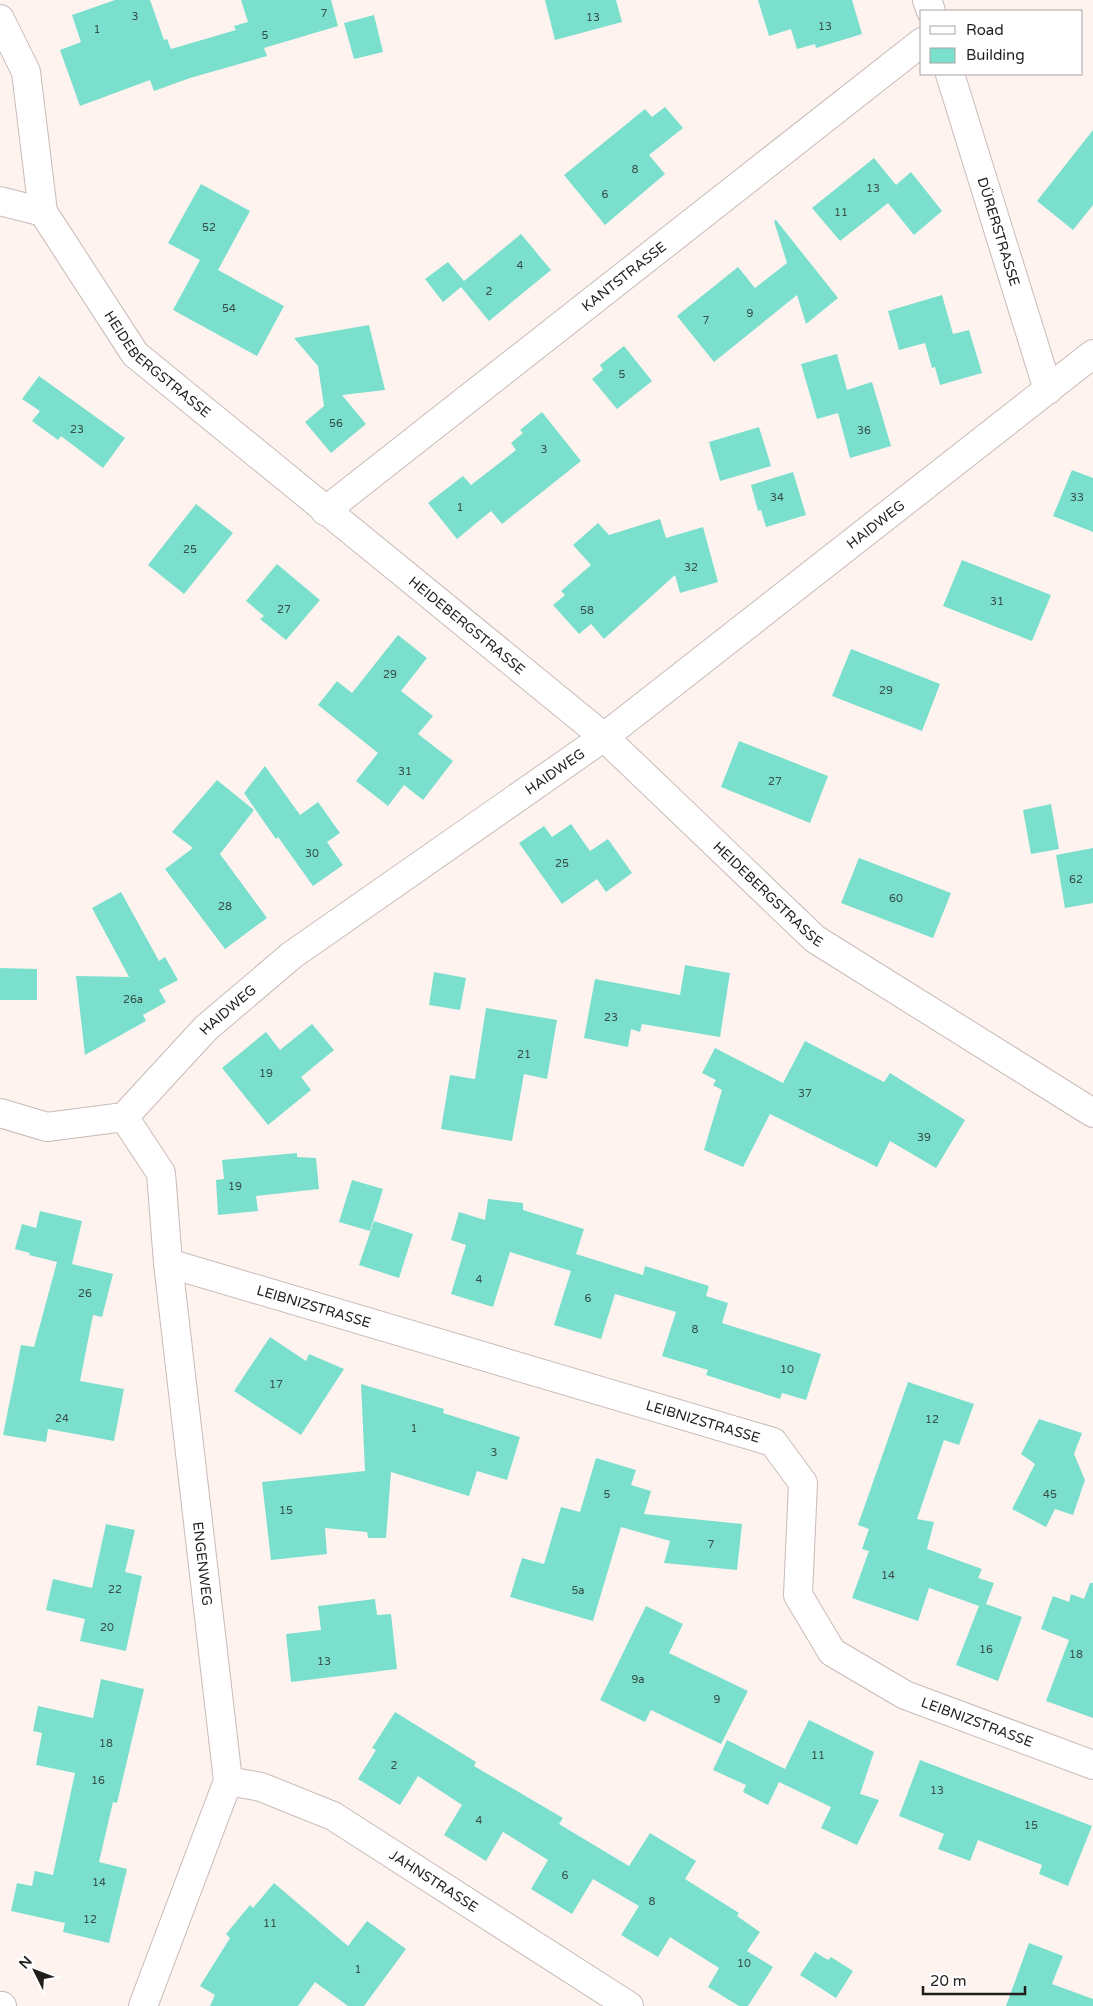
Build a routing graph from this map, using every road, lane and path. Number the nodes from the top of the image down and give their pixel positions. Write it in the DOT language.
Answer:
graph roads {
  1 [pos="0,19"];
  2 [pos="920,44"];
  3 [pos="950,75"];
  4 [pos="0,201"];
  5 [pos="43,212"];
  6 [pos="1093,354"];
  7 [pos="1048,390"];
  8 [pos="325,511"];
  9 [pos="604,737"];
  10 [pos="0,1113"];
  11 [pos="1093,1113"];
  12 [pos="124,1117"];
  13 [pos="168,1263"];
  14 [pos="1093,1765"];
  15 [pos="228,1781"];
  16 [pos="142,2006"];
  17 [pos="629,2006"];
  1 -- 5 [label="street, HEIDEBERGSTRASSE"];
  2 -- 8 [label="street, KANTSTRASSE"];
  3 -- 7 [label="street, DÜRERSTRASSE"];
  4 -- 5 [label="street"];
  5 -- 8 [label="street, HEIDEBERGSTRASSE"];
  6 -- 7 [label="street, HAIDWEG"];
  7 -- 9 [label="street, HAIDWEG"];
  8 -- 9 [label="street, HEIDEBERGSTRASSE"];
  9 -- 11 [label="street, HEIDEBERGSTRASSE"];
  9 -- 12 [label="street, HAIDWEG"];
  10 -- 12 [label="street"];
  12 -- 13 [label="street, ENGENWEG"];
  13 -- 14 [label="street, LEIBNIZSTRASSE"];
  13 -- 15 [label="street, ENGENWEG"];
  15 -- 16 [label="street, ENGENWEG"];
  15 -- 17 [label="street, JAHNSTRASSE"];
}
